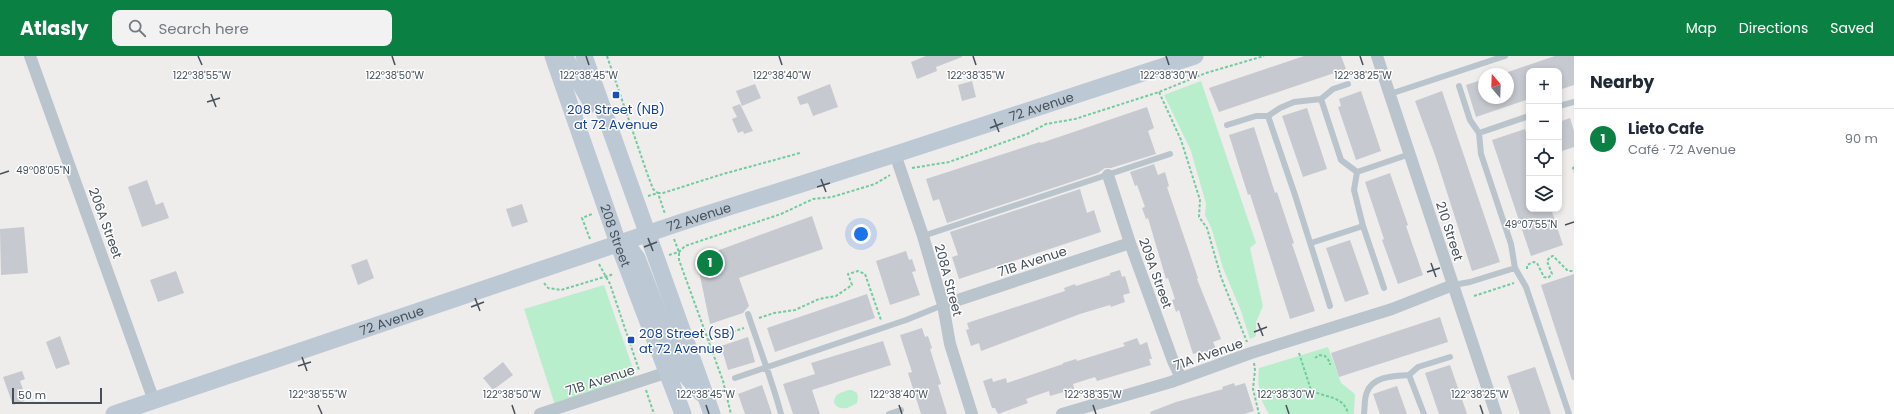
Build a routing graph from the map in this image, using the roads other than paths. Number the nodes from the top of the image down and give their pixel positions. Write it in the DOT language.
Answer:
graph roads {
  1 [pos="30,56"];
  2 [pos="553,56"];
  3 [pos="564,56"];
  4 [pos="584,56"];
  5 [pos="1195,56"];
  6 [pos="1378,56"];
  7 [pos="1505,56"];
  8 [pos="1168,60"];
  9 [pos="1348,84"];
  10 [pos="1459,86"];
  11 [pos="1390,94"];
  12 [pos="1320,99"];
  13 [pos="1574,102"];
  14 [pos="1562,105"];
  15 [pos="1268,116"];
  16 [pos="1526,117"];
  17 [pos="1228,125"];
  18 [pos="1479,132"];
  19 [pos="895,154"];
  20 [pos="1170,154"];
  21 [pos="1410,154"];
  22 [pos="1357,172"];
  23 [pos="1108,175"];
  24 [pos="1363,226"];
  25 [pos="648,234"];
  26 [pos="923,236"];
  27 [pos="618,243"];
  28 [pos="1130,243"];
  29 [pos="1311,243"];
  30 [pos="1515,268"];
  31 [pos="1453,285"];
  32 [pos="1384,288"];
  33 [pos="943,305"];
  34 [pos="1330,306"];
  35 [pos="748,314"];
  36 [pos="1450,357"];
  37 [pos="767,367"];
  38 [pos="668,372"];
  39 [pos="1409,376"];
  40 [pos="735,378"];
  41 [pos="1181,378"];
  42 [pos="154,401"];
  43 [pos="901,410"];
  44 [pos="711,411"];
  45 [pos="114,414"];
  46 [pos="540,414"];
  47 [pos="683,414"];
  48 [pos="781,414"];
  49 [pos="889,414"];
  50 [pos="972,414"];
  51 [pos="1062,414"];
  52 [pos="1364,414"];
  53 [pos="1424,414"];
  54 [pos="1496,414"];
  55 [pos="1569,414"];
  1 -- 42 [label="street, 206A Street"];
  2 -- 27 [label="main road, 208 Street"];
  3 -- 25 [label="main road"];
  4 -- 25 [label="main road"];
  5 -- 8 [label="main road, 72 Avenue"];
  6 -- 11 [label="street, 210 Street"];
  7 -- 11 [label="lane"];
  8 -- 19 [label="main road, 72 Avenue"];
  9 -- 12 [label="lane"];
  10 -- 18 [label="lane"];
  11 -- 21 [label="street, 210 Street"];
  12 -- 15 [label="lane"];
  12 -- 22 [label="lane"];
  13 -- 14 [label="lane"];
  15 -- 17 [label="lane"];
  15 -- 29 [label="lane"];
  16 -- 18 [label="lane"];
  18 -- 30 [label="lane"];
  19 -- 25 [label="main road, 72 Avenue"];
  19 -- 26 [label="street, 208A Street"];
  20 -- 23 [label="lane"];
  21 -- 22 [label="lane"];
  21 -- 31 [label="street, 210 Street"];
  22 -- 24 [label="lane"];
  23 -- 26 [label="lane"];
  23 -- 28 [label="street, 209A Street"];
  24 -- 29 [label="lane"];
  24 -- 32 [label="lane"];
  25 -- 27 [label="main road, 72 Avenue"];
  25 -- 44 [label="main road"];
  26 -- 33 [label="street, 208A Street"];
  27 -- 38 [label="main road, 208 Street"];
  27 -- 42 [label="main road, 72 Avenue"];
  27 -- 44 [label="main road"];
  28 -- 33 [label="street, 71B Avenue"];
  28 -- 41 [label="street, 209A Street"];
  29 -- 34 [label="lane"];
  30 -- 31 [label="lane"];
  30 -- 55 [label="lane"];
  31 -- 41 [label="street, 71A Avenue"];
  31 -- 54 [label="street, 210 Street"];
  33 -- 37 [label="lane"];
  33 -- 50 [label="street, 208A Street"];
  35 -- 37 [label="lane"];
  36 -- 39 [label="lane"];
  37 -- 40 [label="lane"];
  37 -- 48 [label="lane"];
  38 -- 46 [label="street, 71B Avenue"];
  38 -- 47 [label="main road, 208 Street"];
  39 -- 52 [label="lane"];
  39 -- 53 [label="lane"];
  41 -- 51 [label="street, 71A Avenue"];
  42 -- 45 [label="main road, 72 Avenue"];
  43 -- 49 [label="lane"];
}
